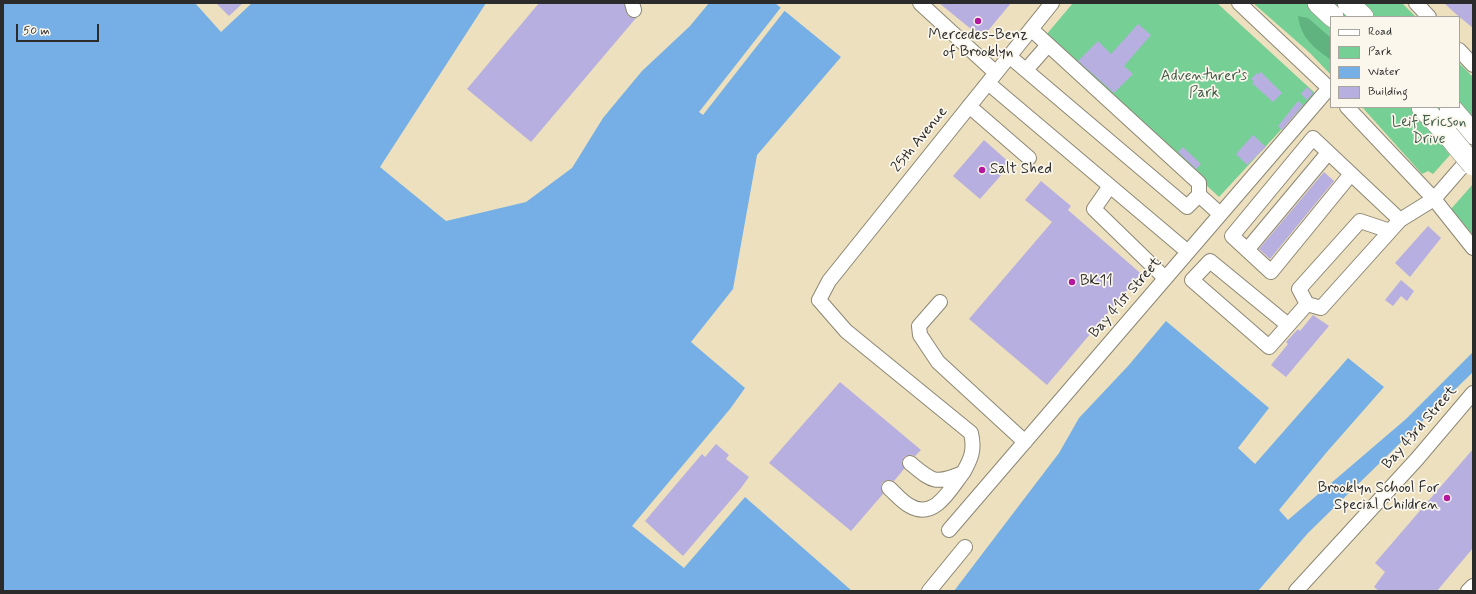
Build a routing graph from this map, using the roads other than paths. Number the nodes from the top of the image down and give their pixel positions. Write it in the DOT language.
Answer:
graph roads {
  1 [pos="920,3"];
  2 [pos="1052,3"];
  3 [pos="1239,3"];
  4 [pos="1318,3"];
  5 [pos="1348,3"];
  6 [pos="1416,3"];
  7 [pos="1331,16"];
  8 [pos="1362,16"];
  9 [pos="1428,16"];
  10 [pos="1031,29"];
  11 [pos="1048,45"];
  12 [pos="1460,51"];
  13 [pos="1010,56"];
  14 [pos="1473,65"];
  15 [pos="1026,70"];
  16 [pos="992,78"];
  17 [pos="1330,89"];
  18 [pos="969,106"];
  19 [pos="1348,108"];
  20 [pos="1423,108"];
  21 [pos="1454,112"];
  22 [pos="1473,134"];
  23 [pos="1328,153"];
  24 [pos="1473,154"];
  25 [pos="1029,158"];
  26 [pos="1473,165"];
  27 [pos="1351,174"];
  28 [pos="1110,186"];
  29 [pos="1199,195"];
  30 [pos="1434,199"];
  31 [pos="1220,214"];
  32 [pos="1400,220"];
  33 [pos="1390,231"];
  34 [pos="1473,248"];
  35 [pos="1247,250"];
  36 [pos="1188,252"];
  37 [pos="1165,278"];
  38 [pos="940,302"];
  39 [pos="1307,304"];
  40 [pos="1288,325"];
  41 [pos="1473,394"];
  42 [pos="1025,442"];
  43 [pos="910,463"];
  44 [pos="963,473"];
  45 [pos="888,488"];
  46 [pos="949,530"];
  47 [pos="965,547"];
  48 [pos="1473,586"];
  49 [pos="929,591"];
  50 [pos="1296,591"];
  51 [pos="1468,591"];
  1 -- 16 [label="street"];
  2 -- 10 [label="street, 25th Avenue"];
  3 -- 17 [label="street"];
  4 -- 7 [label="highway"];
  5 -- 8 [label="highway"];
  6 -- 9 [label="street"];
  10 -- 11 [label="street"];
  10 -- 13 [label="street, 25th Avenue"];
  11 -- 15 [label="street"];
  11 -- 29 [label="street"];
  12 -- 14 [label="street"];
  13 -- 15 [label="street"];
  13 -- 16 [label="street, 25th Avenue"];
  15 -- 29 [label="street"];
  16 -- 18 [label="street, 25th Avenue"];
  16 -- 28 [label="street"];
  17 -- 31 [label="street, Bay 41st Street"];
  18 -- 25 [label="street"];
  18 -- 44 [label="street, 25th Avenue"];
  19 -- 30 [label="street"];
  20 -- 26 [label="highway, bridge"];
  21 -- 22 [label="highway"];
  23 -- 27 [label="street"];
  23 -- 35 [label="street"];
  23 -- 35 [label="street"];
  24 -- 30 [label="street"];
  27 -- 32 [label="street"];
  27 -- 35 [label="street"];
  28 -- 36 [label="street"];
  28 -- 37 [label="street"];
  29 -- 31 [label="street"];
  30 -- 32 [label="street"];
  30 -- 34 [label="street"];
  31 -- 36 [label="street, Bay 41st Street"];
  32 -- 33 [label="street"];
  33 -- 39 [label="street"];
  33 -- 39 [label="street"];
  36 -- 37 [label="street, Bay 41st Street"];
  37 -- 42 [label="street, Bay 41st Street"];
  38 -- 42 [label="street"];
  39 -- 40 [label="street"];
  40 -- 40 [label="street"];
  41 -- 50 [label="street, Bay 43rd Street"];
  42 -- 46 [label="street, Bay 41st Street"];
  43 -- 44 [label="street"];
  44 -- 45 [label="street"];
  47 -- 49 [label="street"];
  48 -- 51 [label="street"];
}
